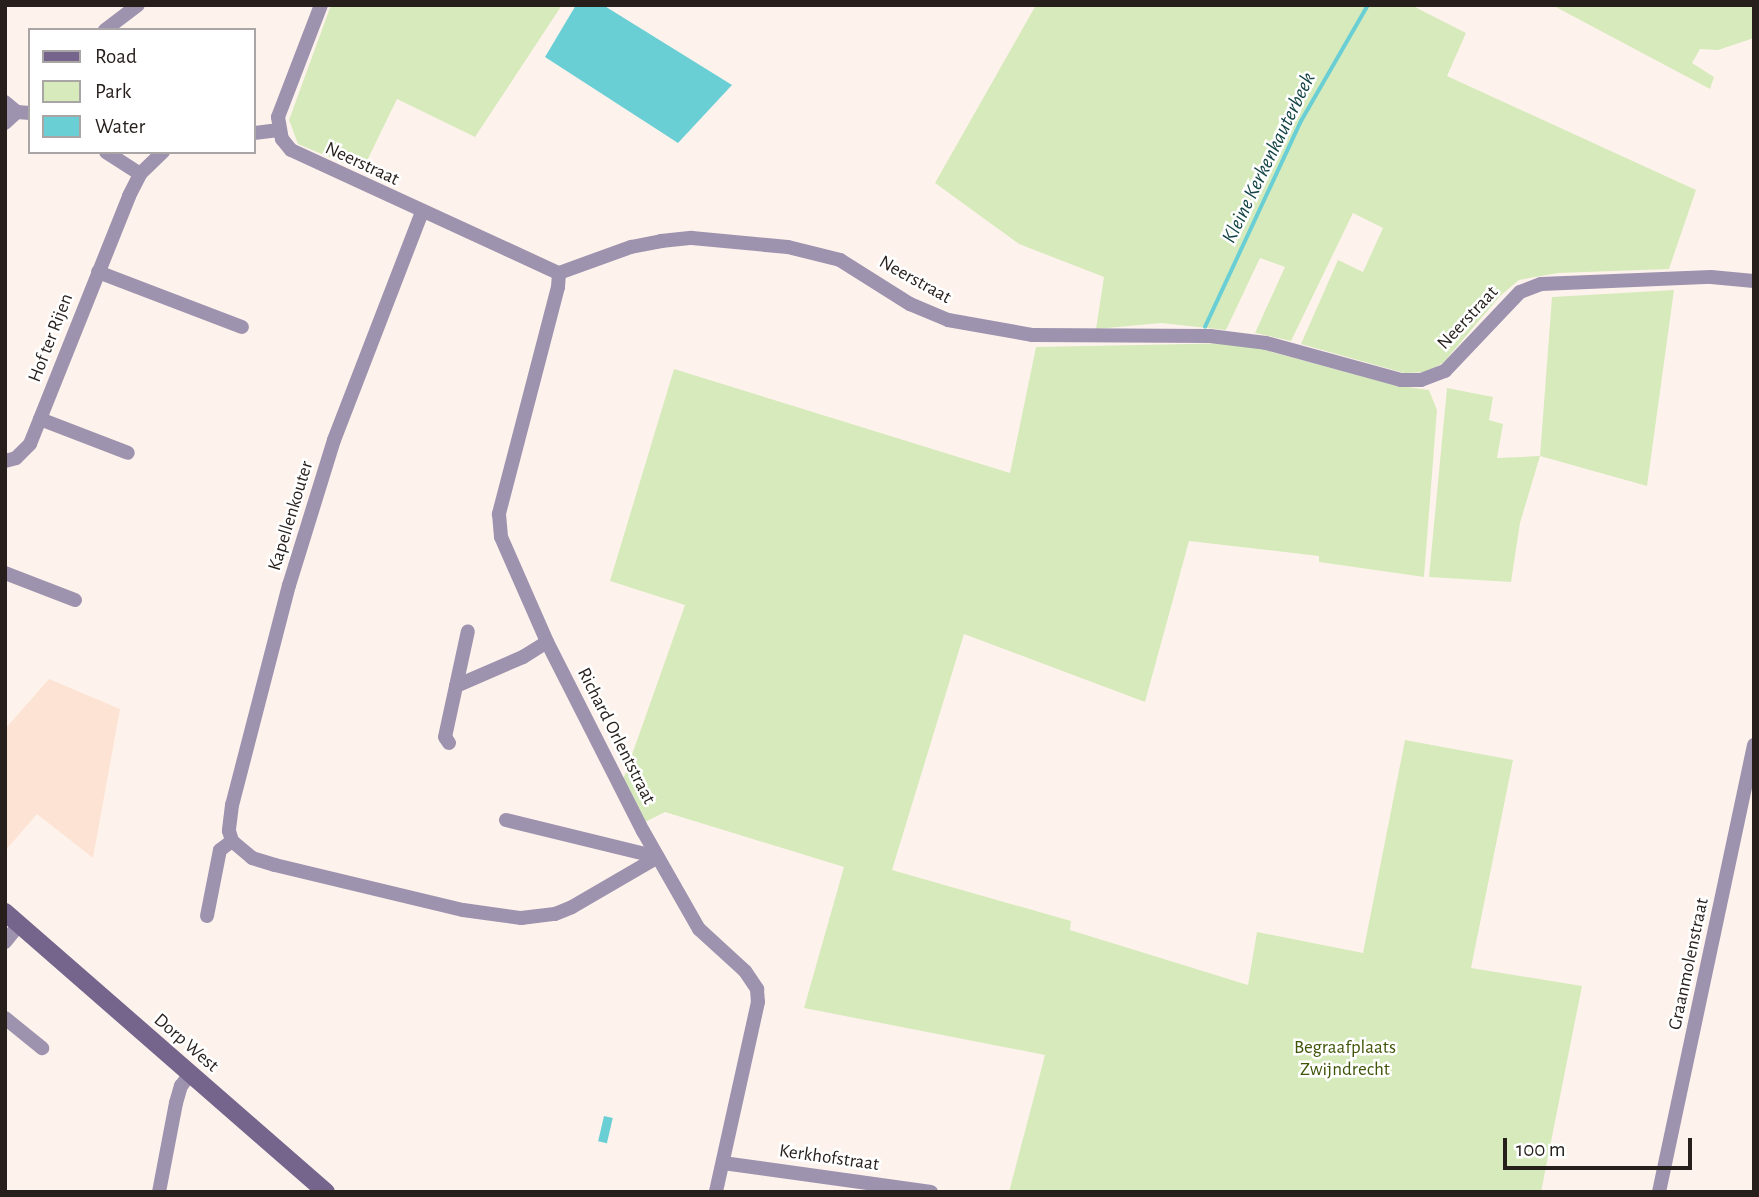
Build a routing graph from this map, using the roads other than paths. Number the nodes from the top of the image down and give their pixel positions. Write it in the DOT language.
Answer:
graph roads {
  1 [pos="138,5"];
  2 [pos="321,5"];
  3 [pos="108,28"];
  4 [pos="5,102"];
  5 [pos="24,112"];
  6 [pos="5,123"];
  7 [pos="279,130"];
  8 [pos="256,133"];
  9 [pos="109,154"];
  10 [pos="161,154"];
  11 [pos="140,174"];
  12 [pos="422,212"];
  13 [pos="97,272"];
  14 [pos="559,273"];
  15 [pos="1754,281"];
  16 [pos="242,327"];
  17 [pos="40,419"];
  18 [pos="128,453"];
  19 [pos="5,461"];
  20 [pos="5,573"];
  21 [pos="75,600"];
  22 [pos="468,631"];
  23 [pos="547,642"];
  24 [pos="456,686"];
  25 [pos="449,743"];
  26 [pos="1754,745"];
  27 [pos="506,820"];
  28 [pos="232,841"];
  29 [pos="658,857"];
  30 [pos="5,912"];
  31 [pos="207,916"];
  32 [pos="19,925"];
  33 [pos="5,942"];
  34 [pos="5,1018"];
  35 [pos="42,1048"];
  36 [pos="190,1074"];
  37 [pos="723,1163"];
  38 [pos="159,1192"];
  39 [pos="326,1192"];
  40 [pos="716,1192"];
  41 [pos="931,1192"];
  42 [pos="1660,1192"];
  1 -- 3 [label="street"];
  2 -- 7 [label="street"];
  4 -- 5 [label="street"];
  5 -- 6 [label="street"];
  7 -- 8 [label="street"];
  7 -- 12 [label="street, Neerstraat"];
  9 -- 11 [label="street"];
  10 -- 11 [label="street, Hof ter Rijen"];
  11 -- 13 [label="street, Hof ter Rijen"];
  12 -- 14 [label="street, Neerstraat"];
  12 -- 28 [label="street, Kapellenkouter"];
  13 -- 16 [label="street"];
  13 -- 17 [label="street, Hof ter Rijen"];
  14 -- 15 [label="street, Neerstraat"];
  14 -- 23 [label="street, Richard Orlentstraat"];
  17 -- 18 [label="street"];
  17 -- 19 [label="street, Hof ter Rijen"];
  20 -- 21 [label="street"];
  22 -- 24 [label="street"];
  23 -- 24 [label="street"];
  23 -- 29 [label="street, Richard Orlentstraat"];
  24 -- 25 [label="street"];
  26 -- 42 [label="street, Graanmolenstraat"];
  27 -- 29 [label="street"];
  28 -- 29 [label="street"];
  28 -- 31 [label="street, Kapellenkouter"];
  29 -- 37 [label="street, Richard Orlentstraat"];
  30 -- 32 [label="main road, Dorp West"];
  32 -- 33 [label="street"];
  32 -- 36 [label="main road, Dorp West"];
  34 -- 35 [label="street"];
  36 -- 38 [label="street"];
  36 -- 39 [label="main road, Dorp West"];
  37 -- 40 [label="street, Richard Orlentstraat"];
  37 -- 41 [label="street, Kerkhofstraat"];
}
